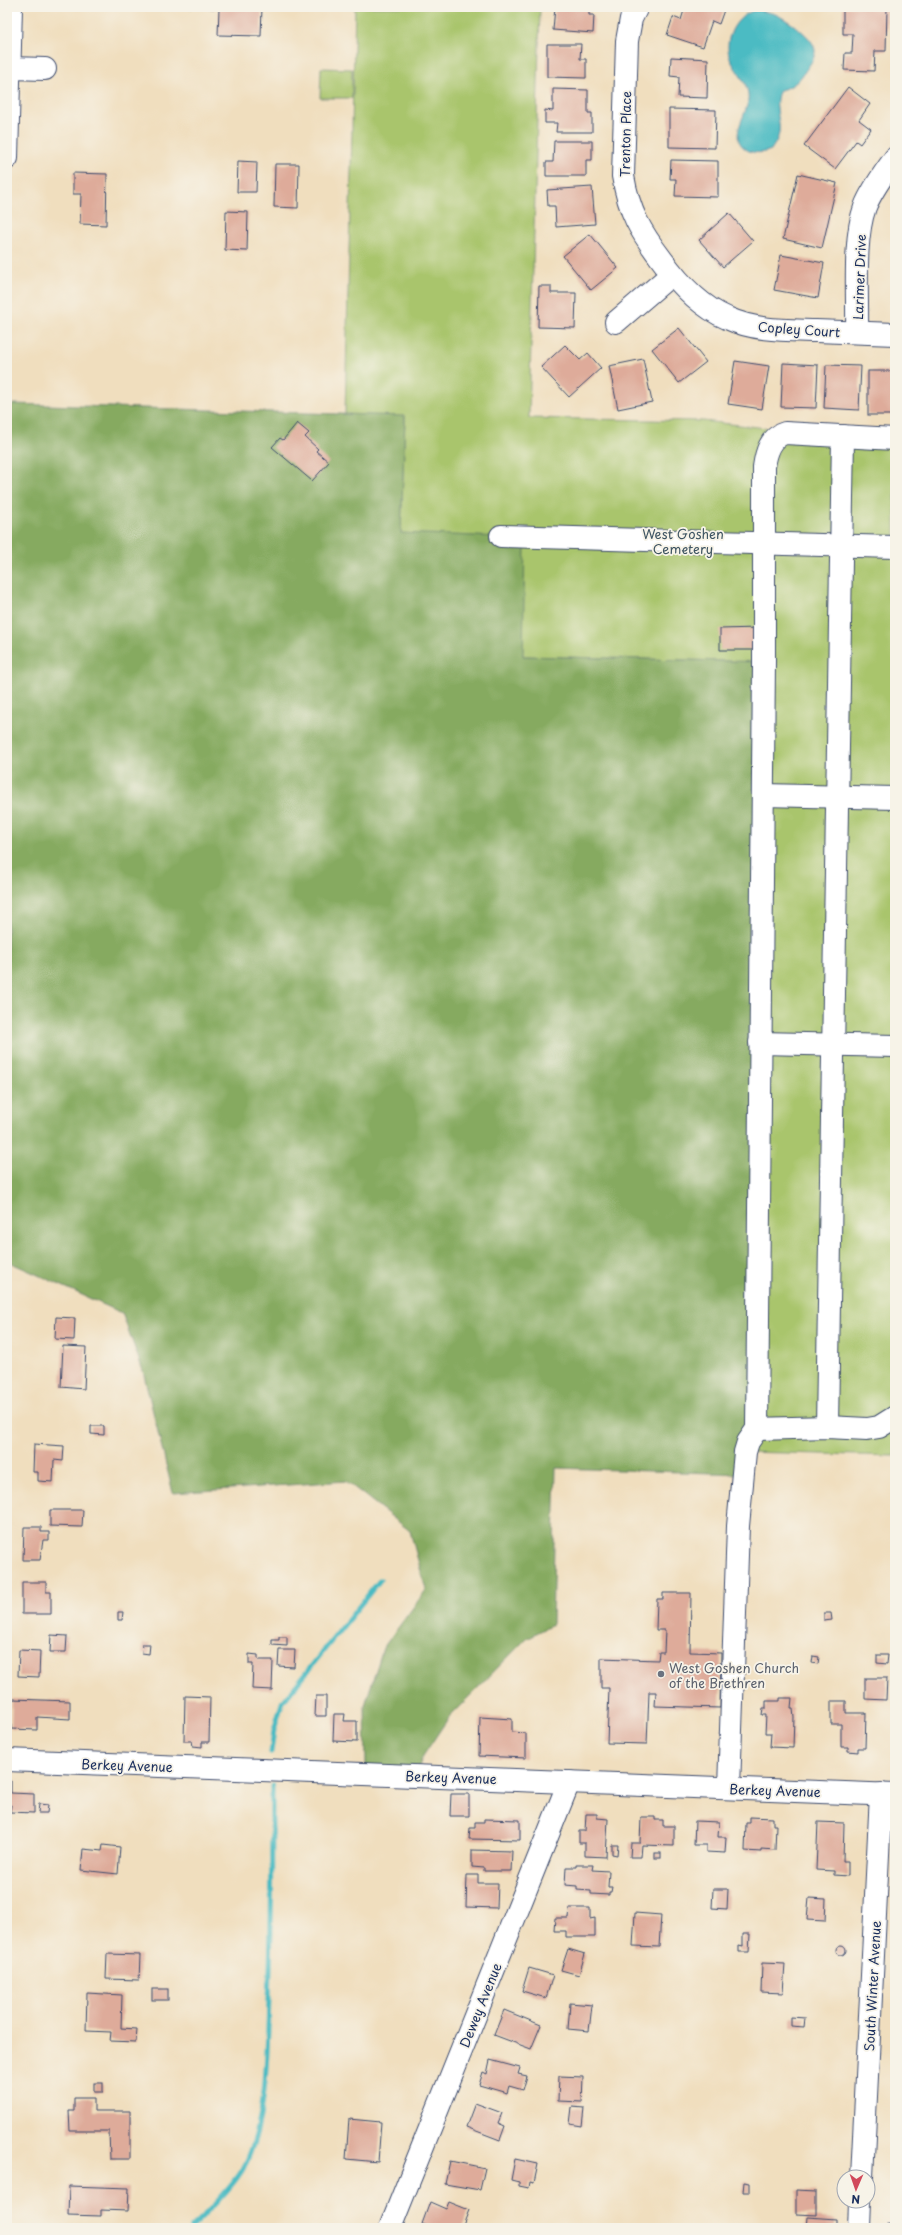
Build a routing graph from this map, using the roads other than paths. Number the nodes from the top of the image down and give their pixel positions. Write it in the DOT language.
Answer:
graph roads {
  1 [pos="11,7"];
  2 [pos="637,7"];
  3 [pos="10,68"];
  4 [pos="45,69"];
  5 [pos="7,158"];
  6 [pos="895,158"];
  7 [pos="672,274"];
  8 [pos="616,322"];
  9 [pos="857,332"];
  10 [pos="895,334"];
  11 [pos="843,436"];
  12 [pos="895,439"];
  13 [pos="501,536"];
  14 [pos="764,542"];
  15 [pos="840,544"];
  16 [pos="895,547"];
  17 [pos="763,795"];
  18 [pos="837,797"];
  19 [pos="895,798"];
  20 [pos="760,1043"];
  21 [pos="833,1044"];
  22 [pos="895,1046"];
  23 [pos="895,1417"];
  24 [pos="827,1427"];
  25 [pos="756,1429"];
  26 [pos="7,1760"];
  27 [pos="569,1782"];
  28 [pos="728,1788"];
  29 [pos="888,1794"];
  30 [pos="863,2169"];
  31 [pos="860,2209"];
  32 [pos="390,2228"];
  33 [pos="859,2228"];
  1 -- 3 [label="street"];
  2 -- 7 [label="street, Trenton Place"];
  3 -- 4 [label="street"];
  3 -- 5 [label="street"];
  6 -- 9 [label="street, Larimer Drive"];
  7 -- 8 [label="street"];
  7 -- 9 [label="street, Copley Court"];
  9 -- 10 [label="street, Copley Court"];
  11 -- 12 [label="street"];
  11 -- 14 [label="street"];
  11 -- 15 [label="street"];
  13 -- 14 [label="street"];
  14 -- 15 [label="street"];
  14 -- 17 [label="street"];
  15 -- 16 [label="street"];
  15 -- 18 [label="street"];
  17 -- 18 [label="street"];
  17 -- 20 [label="street"];
  18 -- 19 [label="street"];
  18 -- 21 [label="street"];
  20 -- 21 [label="street"];
  20 -- 25 [label="street"];
  21 -- 22 [label="street"];
  21 -- 24 [label="street"];
  23 -- 24 [label="street"];
  24 -- 25 [label="street"];
  25 -- 28 [label="street"];
  26 -- 27 [label="street, Berkey Avenue"];
  27 -- 28 [label="street, Berkey Avenue"];
  27 -- 32 [label="street, Dewey Avenue"];
  28 -- 29 [label="street, Berkey Avenue"];
  29 -- 30 [label="street, South Winter Avenue"];
  31 -- 33 [label="street"];
}
